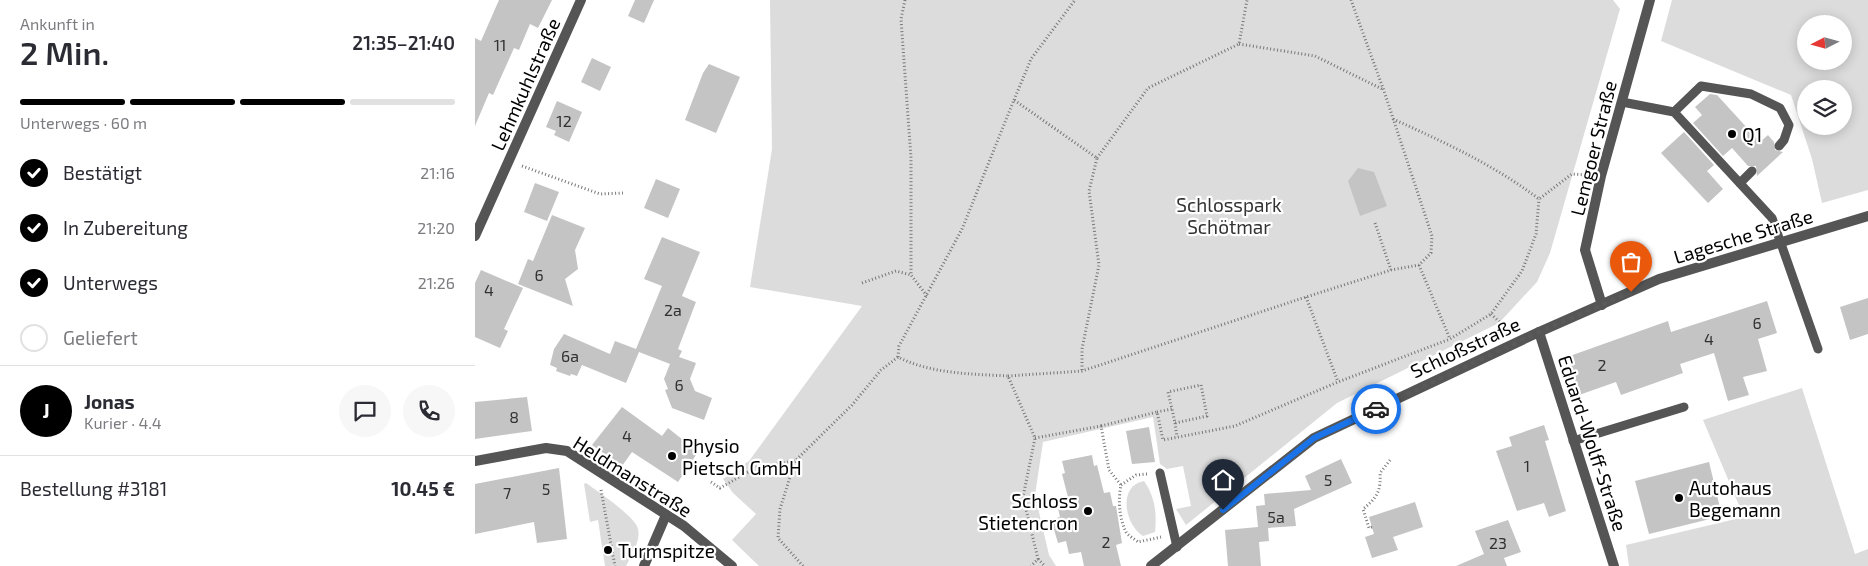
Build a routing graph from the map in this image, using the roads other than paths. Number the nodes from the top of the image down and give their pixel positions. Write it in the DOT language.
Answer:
graph roads {
  1 [pos="581,0"];
  2 [pos="1650,0"];
  3 [pos="1622,102"];
  4 [pos="1674,112"];
  5 [pos="1779,146"];
  6 [pos="1752,171"];
  7 [pos="1740,183"];
  8 [pos="1868,216"];
  9 [pos="475,236"];
  10 [pos="1780,244"];
  11 [pos="1602,305"];
  12 [pos="1539,332"];
  13 [pos="1818,350"];
  14 [pos="1684,407"];
  15 [pos="1573,441"];
  16 [pos="475,461"];
  17 [pos="1160,473"];
  18 [pos="666,515"];
  19 [pos="1177,547"];
  20 [pos="644,566"];
  21 [pos="732,566"];
  22 [pos="1151,566"];
  23 [pos="1614,566"];
  1 -- 9 [label="street, Lehmkuhlstraße"];
  2 -- 3 [label="street, Lemgoer Straße"];
  3 -- 4 [label="lane"];
  3 -- 11 [label="street, Lemgoer Straße"];
  4 -- 5 [label="lane"];
  4 -- 7 [label="lane"];
  6 -- 7 [label="lane"];
  7 -- 10 [label="lane"];
  8 -- 10 [label="street, Lagesche Straße"];
  10 -- 11 [label="street, Lagesche Straße"];
  10 -- 13 [label="lane"];
  11 -- 12 [label="street, Schloßstraße"];
  12 -- 15 [label="street, Eduard-Wolff-Straße"];
  12 -- 19 [label="street, Schloßstraße"];
  14 -- 15 [label="lane"];
  15 -- 23 [label="street, Eduard-Wolff-Straße"];
  16 -- 18 [label="street, Heldmanstraße"];
  17 -- 19 [label="lane"];
  18 -- 20 [label="street"];
  18 -- 21 [label="street, Heldmanstraße"];
  19 -- 22 [label="street, Schloßstraße"];
}
